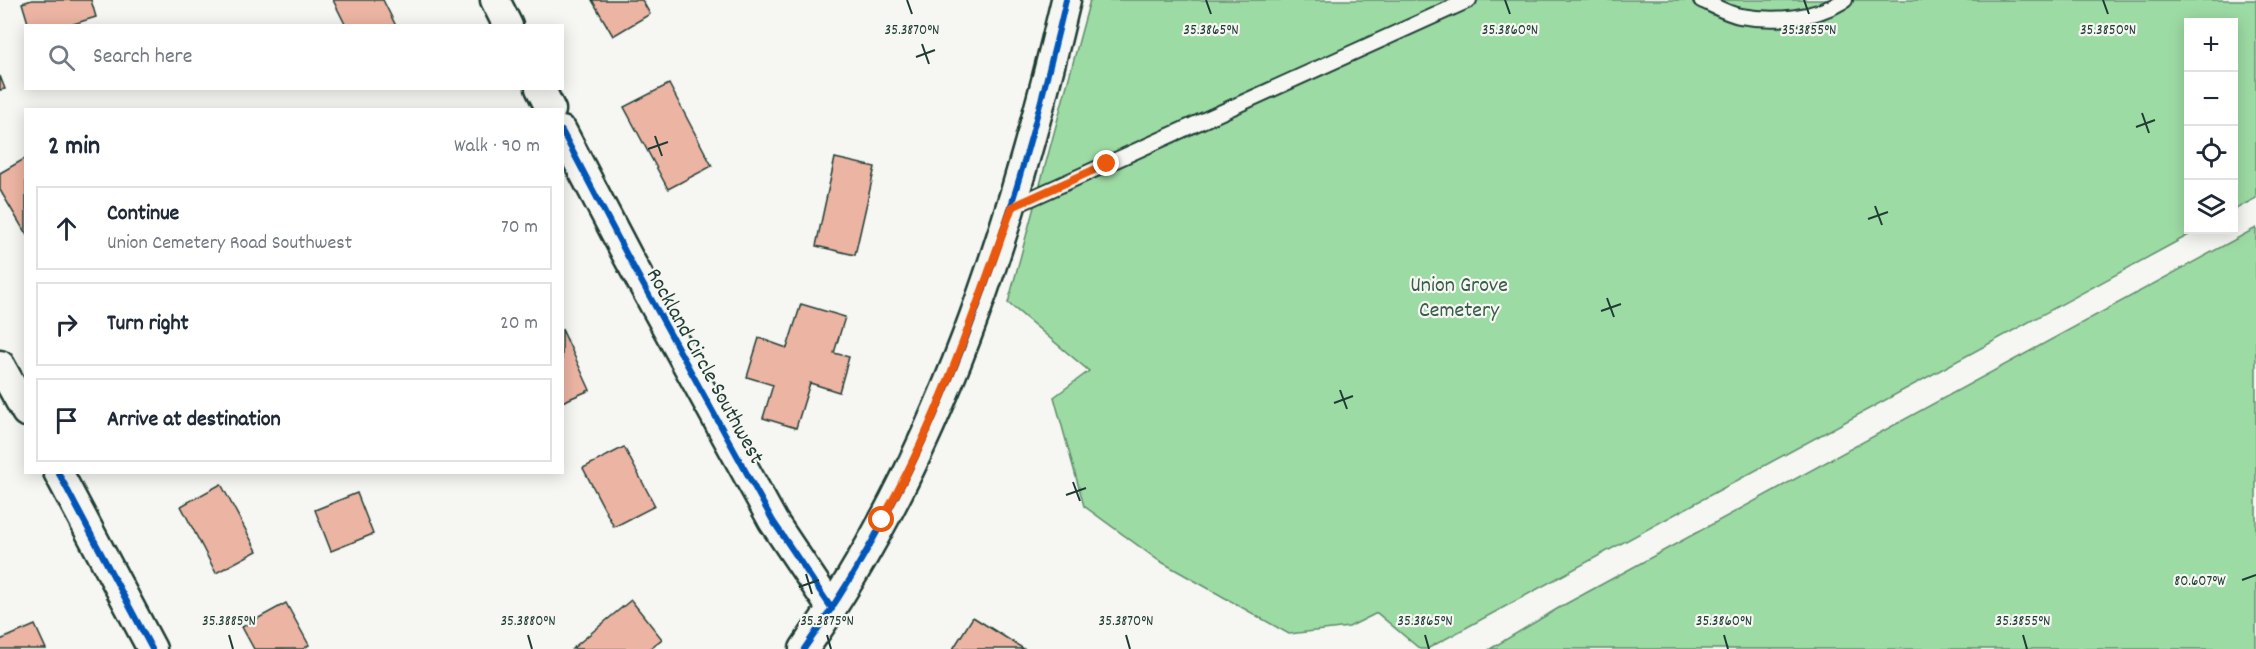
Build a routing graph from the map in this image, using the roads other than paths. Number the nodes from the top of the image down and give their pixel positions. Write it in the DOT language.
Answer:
graph roads {
  1 [pos="495,0"];
  2 [pos="1066,0"];
  3 [pos="1469,0"];
  4 [pos="1701,0"];
  5 [pos="1845,0"];
  6 [pos="507,24"];
  7 [pos="541,90"];
  8 [pos="550,108"];
  9 [pos="564,135"];
  10 [pos="1012,207"];
  11 [pos="0,365"];
  12 [pos="24,408"];
  13 [pos="59,474"];
  14 [pos="832,609"];
  15 [pos="152,649"];
  16 [pos="804,649"];
  1 -- 6 [label="street"];
  2 -- 10 [label="street"];
  3 -- 10 [label="lane"];
  4 -- 5 [label="lane"];
  7 -- 8 [label="street"];
  9 -- 14 [label="street, Rockland Circle Southwest"];
  10 -- 14 [label="street"];
  11 -- 12 [label="street"];
  13 -- 15 [label="street"];
  14 -- 16 [label="street"];
}
